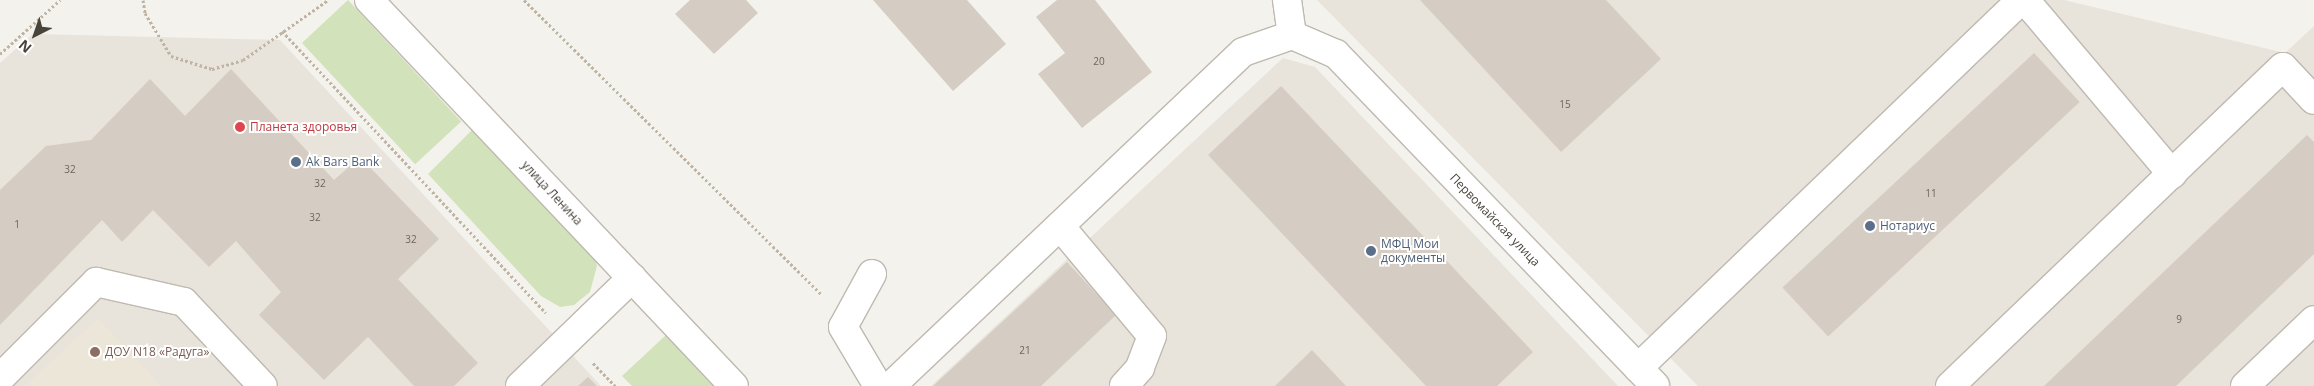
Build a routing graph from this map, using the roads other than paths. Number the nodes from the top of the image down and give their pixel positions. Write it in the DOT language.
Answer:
graph roads {
  1 [pos="369,0"];
  2 [pos="1287,0"];
  3 [pos="2021,0"];
  4 [pos="2026,0"];
  5 [pos="1292,36"];
  6 [pos="2314,100"];
  7 [pos="2172,174"];
  8 [pos="1060,226"];
  9 [pos="872,274"];
  10 [pos="632,278"];
  11 [pos="2314,320"];
  12 [pos="1646,377"];
  13 [pos="0,378"];
  14 [pos="263,386"];
  15 [pos="520,386"];
  16 [pos="734,386"];
  17 [pos="878,386"];
  18 [pos="891,386"];
  19 [pos="1124,386"];
  20 [pos="1950,386"];
  21 [pos="2245,386"];
  1 -- 10 [label="street, улица Ленина"];
  2 -- 5 [label="street"];
  3 -- 12 [label="street"];
  4 -- 7 [label="street"];
  5 -- 8 [label="street"];
  5 -- 12 [label="street, Первомайская улица"];
  6 -- 7 [label="street"];
  7 -- 20 [label="street"];
  8 -- 18 [label="street"];
  8 -- 19 [label="street"];
  9 -- 17 [label="street"];
  10 -- 15 [label="street"];
  10 -- 16 [label="street, улица Ленина"];
  11 -- 21 [label="street"];
  13 -- 14 [label="street"];
}
